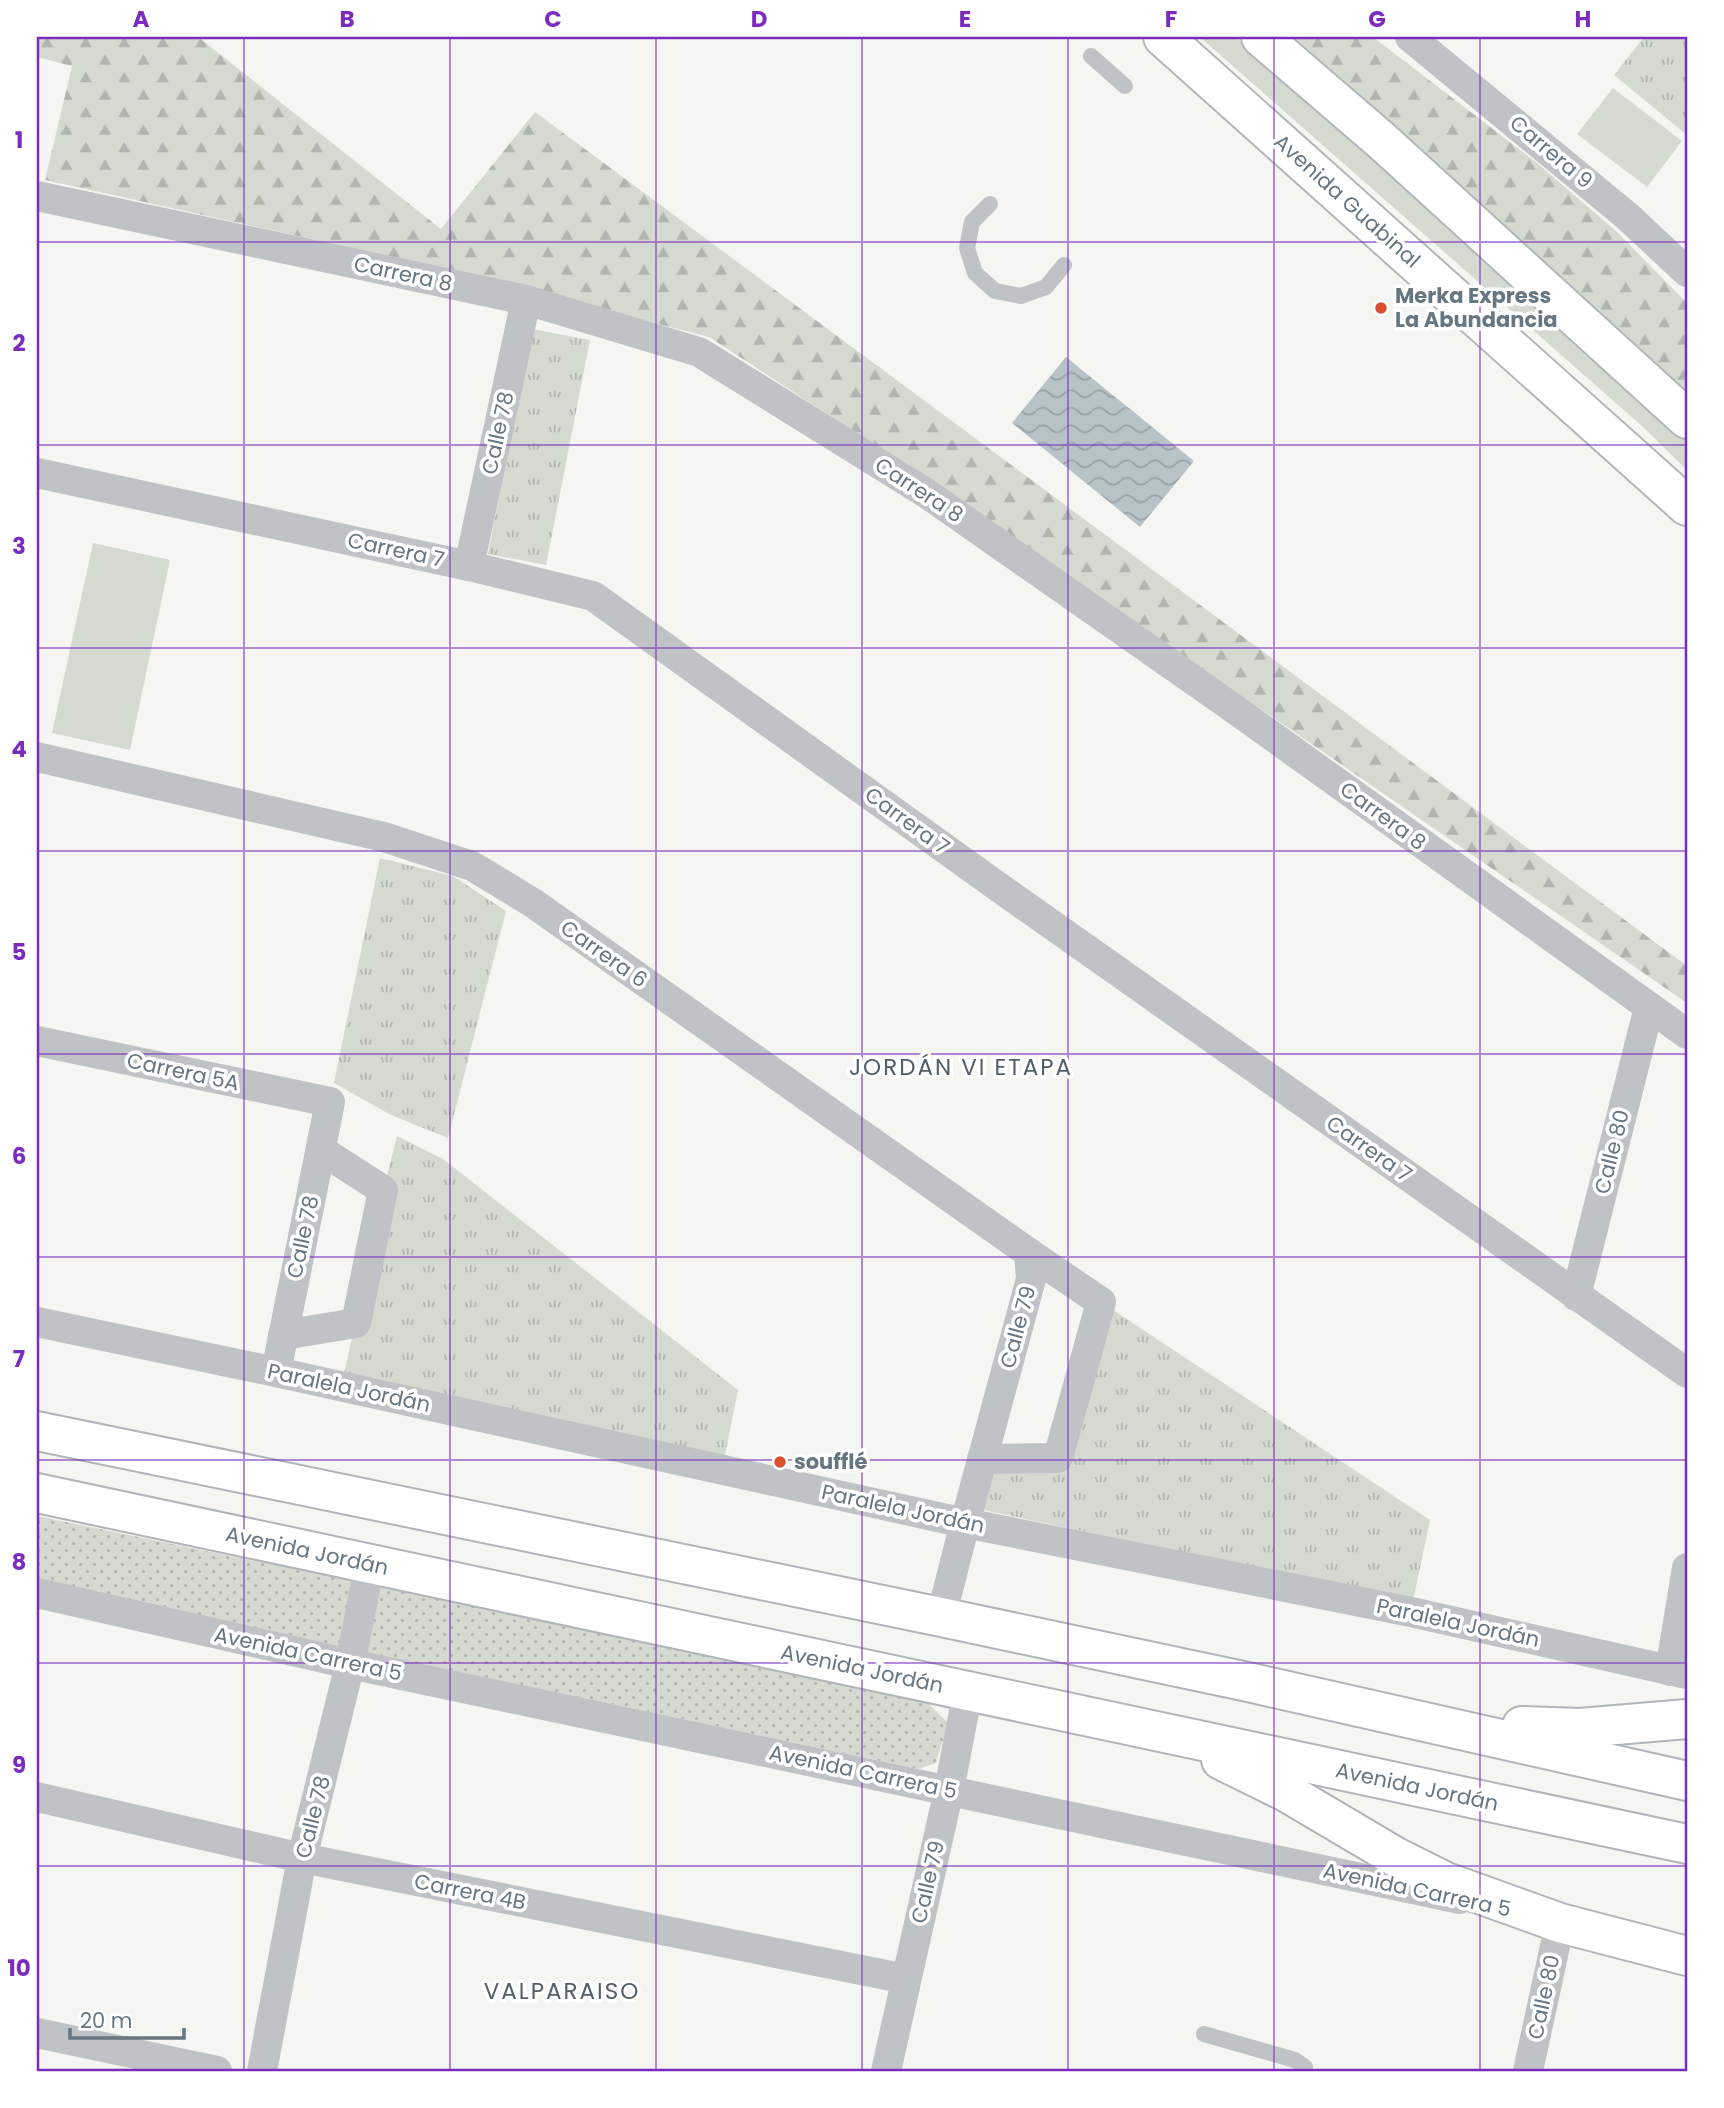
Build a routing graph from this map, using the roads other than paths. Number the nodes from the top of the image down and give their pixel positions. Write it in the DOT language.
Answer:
graph roads {
  1 [pos="1163,37"];
  2 [pos="1261,37"];
  3 [pos="1410,37"];
  4 [pos="1091,56"];
  5 [pos="1125,86"];
  6 [pos="37,196"];
  7 [pos="990,204"];
  8 [pos="1064,265"];
  9 [pos="1687,272"];
  10 [pos="526,300"];
  11 [pos="1687,419"];
  12 [pos="37,473"];
  13 [pos="1687,506"];
  14 [pos="469,566"];
  15 [pos="37,757"];
  16 [pos="1649,1007"];
  17 [pos="1687,1034"];
  18 [pos="37,1041"];
  19 [pos="330,1102"];
  20 [pos="321,1150"];
  21 [pos="1028,1253"];
  22 [pos="1576,1296"];
  23 [pos="37,1322"];
  24 [pos="283,1335"];
  25 [pos="276,1372"];
  26 [pos="1687,1373"];
  27 [pos="37,1431"];
  28 [pos="982,1459"];
  29 [pos="37,1493"];
  30 [pos="965,1522"];
  31 [pos="370,1564"];
  32 [pos="1687,1568"];
  33 [pos="37,1593"];
  34 [pos="941,1617"];
  35 [pos="1683,1618"];
  36 [pos="350,1664"];
  37 [pos="1679,1672"];
  38 [pos="1248,1682"];
  39 [pos="968,1691"];
  40 [pos="1687,1719"];
  41 [pos="1121,1724"];
  42 [pos="1687,1781"];
  43 [pos="949,1790"];
  44 [pos="37,1797"];
  45 [pos="1687,1844"];
  46 [pos="302,1858"];
  47 [pos="1548,1919"];
  48 [pos="1687,1956"];
  49 [pos="906,1979"];
  50 [pos="37,2033"];
  51 [pos="1204,2034"];
  52 [pos="217,2071"];
  53 [pos="262,2071"];
  54 [pos="886,2071"];
  55 [pos="1304,2071"];
  56 [pos="1528,2071"];
  1 -- 13 [label="main road, Avenida Guabinal"];
  2 -- 11 [label="main road"];
  3 -- 9 [label="street, Carrera 9"];
  4 -- 5 [label="lane"];
  6 -- 10 [label="street, Carrera 8"];
  7 -- 8 [label="lane"];
  10 -- 14 [label="street, Calle 78"];
  10 -- 16 [label="street, Carrera 8"];
  12 -- 14 [label="street, Carrera 7"];
  14 -- 22 [label="street, Carrera 7"];
  15 -- 21 [label="street, Carrera 6"];
  16 -- 17 [label="street, Carrera 8"];
  16 -- 22 [label="street, Calle 80"];
  18 -- 19 [label="street, Carrera 5A"];
  19 -- 20 [label="street, Calle 78"];
  20 -- 24 [label="street, Calle 78"];
  20 -- 24 [label="street"];
  21 -- 28 [label="street, Calle 79"];
  21 -- 28 [label="street, Carrera 6"];
  22 -- 26 [label="street, Carrera 7"];
  23 -- 25 [label="street, Paralela Jordán"];
  24 -- 25 [label="street, Calle 78"];
  25 -- 30 [label="street, Paralela Jordán"];
  27 -- 34 [label="main road"];
  28 -- 30 [label="street, Calle 79"];
  29 -- 31 [label="main road, Avenida Jordán"];
  30 -- 34 [label="street"];
  30 -- 37 [label="street, Paralela Jordán"];
  31 -- 36 [label="street, Calle 78"];
  31 -- 39 [label="main road, Avenida Jordán"];
  32 -- 35 [label="street"];
  33 -- 36 [label="street, Avenida Carrera 5"];
  34 -- 38 [label="main road"];
  35 -- 37 [label="street"];
  36 -- 43 [label="street, Avenida Carrera 5"];
  36 -- 46 [label="street, Calle 78"];
  38 -- 40 [label="main road"];
  38 -- 42 [label="main road"];
  39 -- 41 [label="main road, Avenida Jordán"];
  39 -- 43 [label="street, Calle 79"];
  41 -- 45 [label="main road, Avenida Jordán"];
  41 -- 47 [label="main road"];
  43 -- 47 [label="street, Avenida Carrera 5"];
  43 -- 49 [label="street, Calle 79"];
  44 -- 46 [label="street, Carrera 4B"];
  46 -- 49 [label="street, Carrera 4B"];
  46 -- 53 [label="street, Calle 78"];
  47 -- 48 [label="main road, Avenida Carrera 5"];
  47 -- 56 [label="street, Calle 80"];
  49 -- 54 [label="street, Calle 79"];
  50 -- 52 [label="street"];
  51 -- 55 [label="lane"];
}
